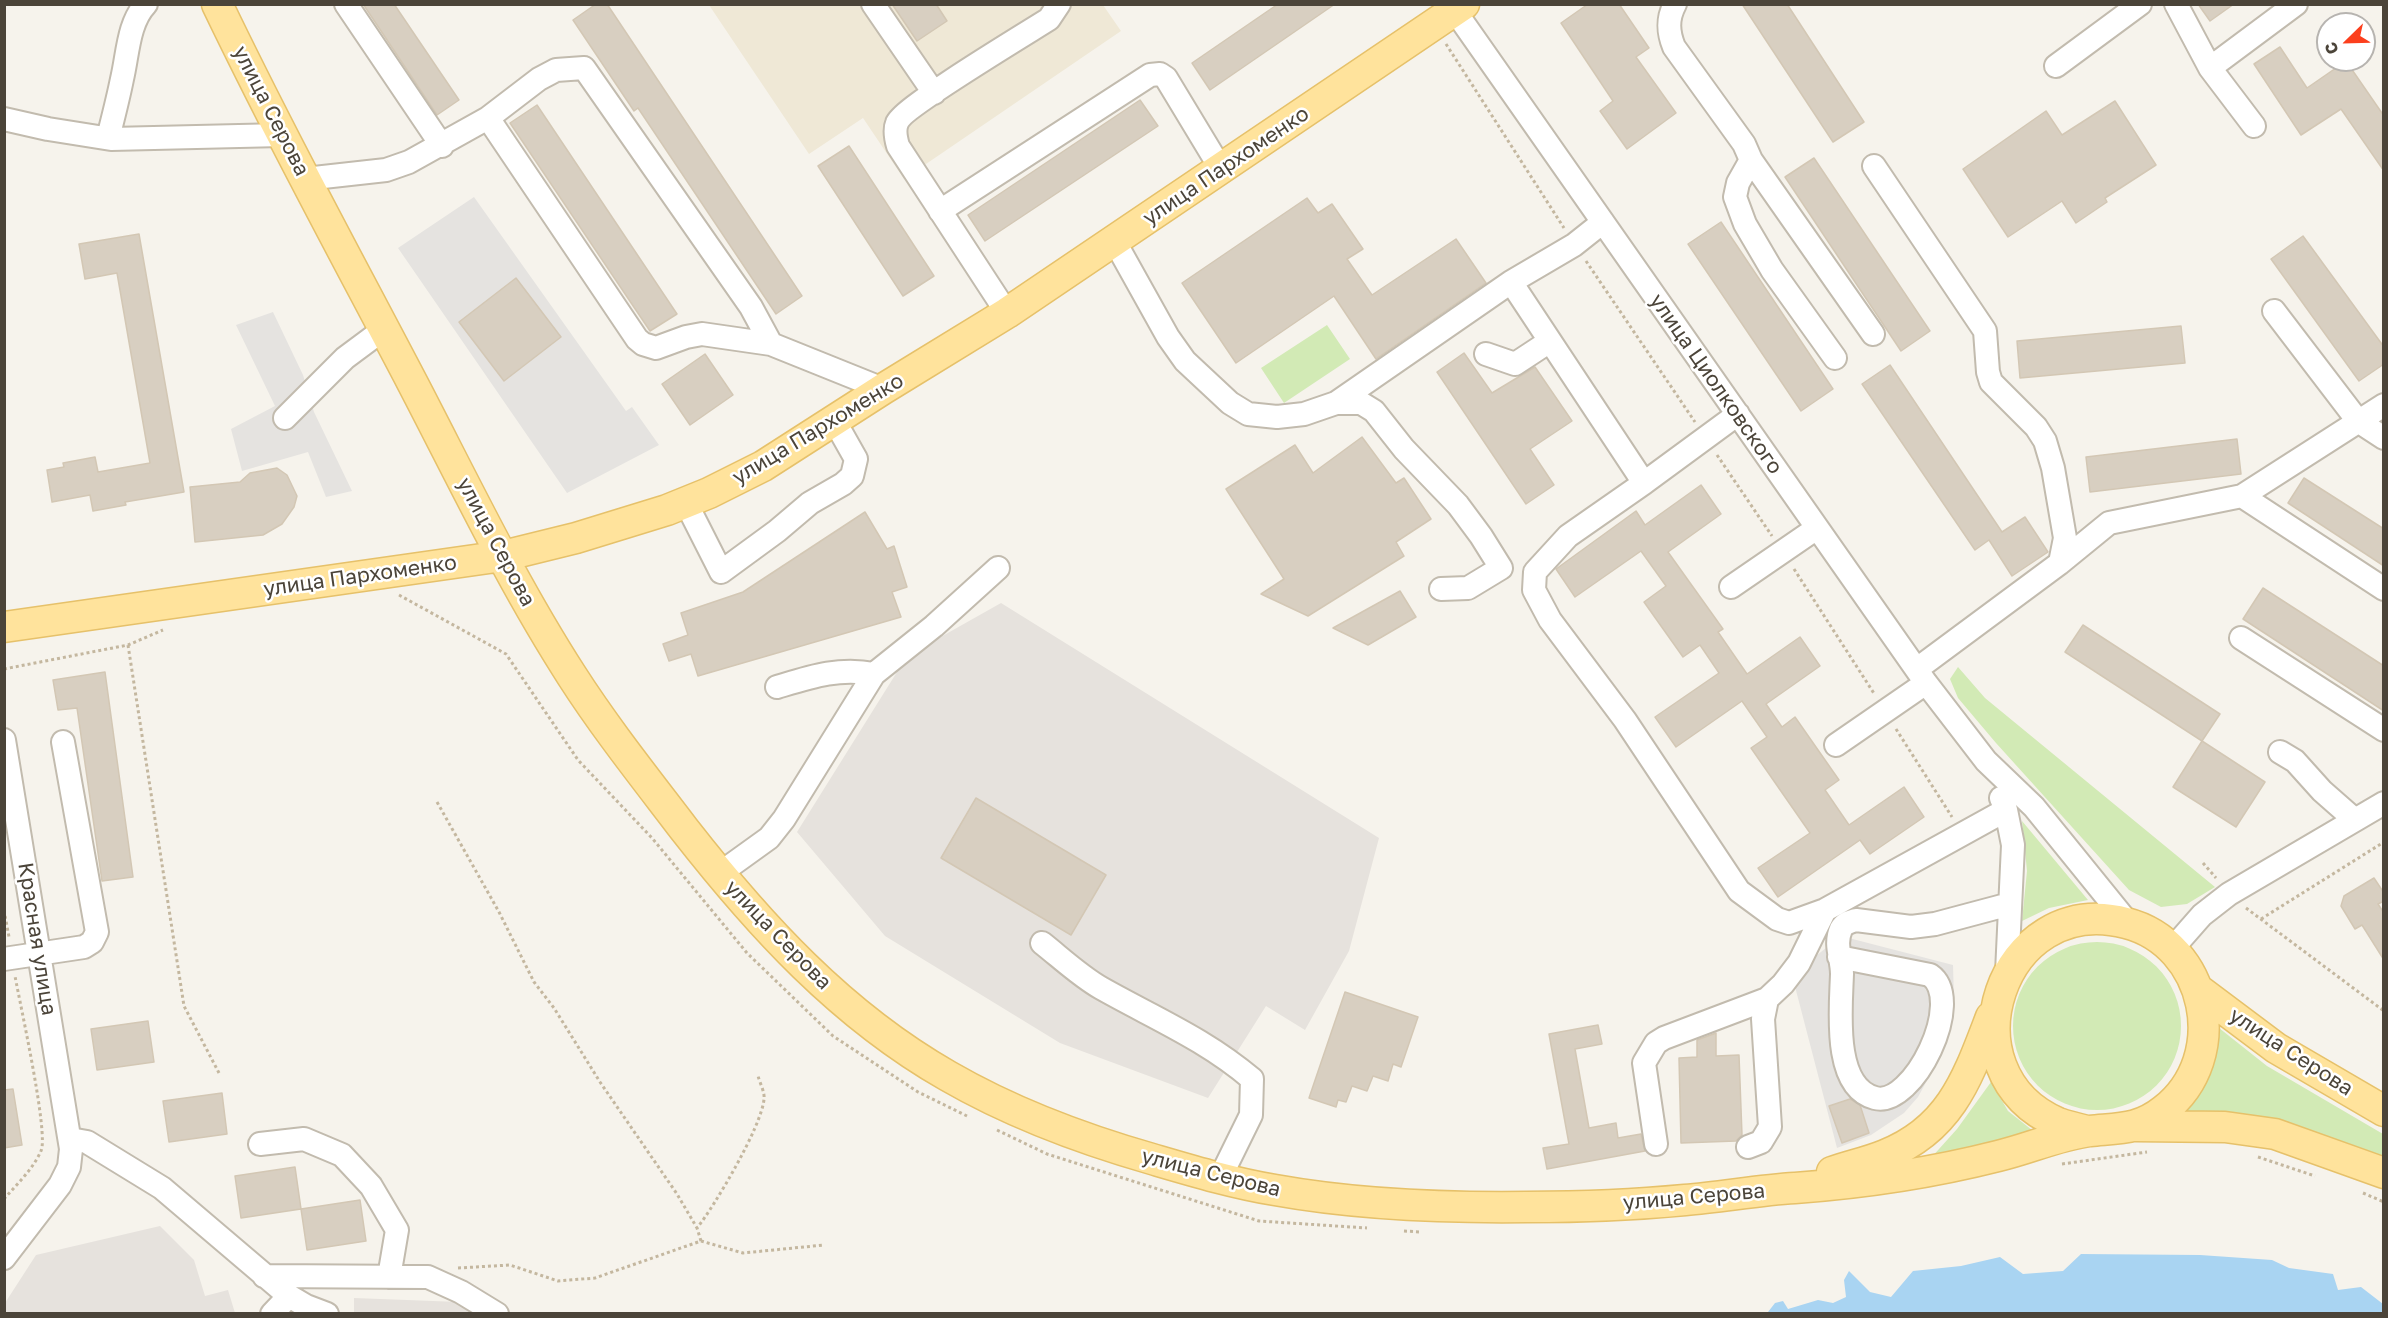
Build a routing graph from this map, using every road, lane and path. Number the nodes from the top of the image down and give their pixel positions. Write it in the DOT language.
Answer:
graph roads {
  1 [pos="146,4"];
  2 [pos="217,4"];
  3 [pos="346,4"];
  4 [pos="873,4"];
  5 [pos="1059,4"];
  6 [pos="1675,4"];
  7 [pos="2140,4"];
  8 [pos="2176,4"];
  9 [pos="2296,4"];
  10 [pos="1451,11"];
  11 [pos="2056,66"];
  12 [pos="2210,68"];
  13 [pos="934,93"];
  14 [pos="488,118"];
  15 [pos="4,119"];
  16 [pos="2254,126"];
  17 [pos="282,135"];
  18 [pos="108,138"];
  19 [pos="442,146"];
  20 [pos="1751,160"];
  21 [pos="1874,166"];
  22 [pos="1221,169"];
  23 [pos="305,179"];
  24 [pos="940,210"];
  25 [pos="1603,222"];
  26 [pos="1115,242"];
  27 [pos="1574,245"];
  28 [pos="1511,282"];
  29 [pos="2274,311"];
  30 [pos="1007,313"];
  31 [pos="384,329"];
  32 [pos="1873,334"];
  33 [pos="1550,341"];
  34 [pos="771,344"];
  35 [pos="1486,354"];
  36 [pos="1835,358"];
  37 [pos="883,389"];
  38 [pos="1336,403"];
  39 [pos="2384,405"];
  40 [pos="1738,414"];
  41 [pos="285,418"];
  42 [pos="834,420"];
  43 [pos="2358,422"];
  44 [pos="1705,437"];
  45 [pos="2384,438"];
  46 [pos="1644,483"];
  47 [pos="2242,496"];
  48 [pos="686,503"];
  49 [pos="1817,528"];
  50 [pos="1782,552"];
  51 [pos="503,556"];
  52 [pos="2060,563"];
  53 [pos="998,568"];
  54 [pos="1501,568"];
  55 [pos="1535,572"];
  56 [pos="1731,587"];
  57 [pos="1441,589"];
  58 [pos="2384,589"];
  59 [pos="4,627"];
  60 [pos="2241,638"];
  61 [pos="128,645"];
  62 [pos="874,674"];
  63 [pos="1922,676"];
  64 [pos="777,687"];
  65 [pos="1885,712"];
  66 [pos="2384,730"];
  67 [pos="4,740"];
  68 [pos="63,742"];
  69 [pos="1836,745"];
  70 [pos="2280,752"];
  71 [pos="1986,761"];
  72 [pos="437,802"];
  73 [pos="2384,803"];
  74 [pos="2006,810"];
  75 [pos="2355,820"];
  76 [pos="1963,834"];
  77 [pos="2384,842"];
  78 [pos="2204,863"];
  79 [pos="719,874"];
  80 [pos="2229,894"];
  81 [pos="2010,904"];
  82 [pos="4,910"];
  83 [pos="1825,910"];
  84 [pos="2260,919"];
  85 [pos="2128,923"];
  86 [pos="1042,944"];
  87 [pos="2173,948"];
  88 [pos="39,954"];
  89 [pos="1839,957"];
  90 [pos="8,959"];
  91 [pos="2007,972"];
  92 [pos="2200,991"];
  93 [pos="1767,999"];
  94 [pos="1995,1005"];
  95 [pos="2384,1011"];
  96 [pos="219,1073"];
  97 [pos="758,1076"];
  98 [pos="2384,1111"];
  99 [pos="2133,1126"];
  100 [pos="2088,1131"];
  101 [pos="70,1139"];
  102 [pos="260,1144"];
  103 [pos="1656,1144"];
  104 [pos="1748,1147"];
  105 [pos="2384,1173"];
  106 [pos="1220,1178"];
  107 [pos="1795,1188"];
  108 [pos="4,1199"];
  109 [pos="697,1228"];
  110 [pos="701,1241"];
  111 [pos="824,1245"];
  112 [pos="4,1258"];
  113 [pos="264,1276"];
  114 [pos="389,1277"];
  115 [pos="428,1277"];
  116 [pos="289,1296"];
  117 [pos="272,1314"];
  118 [pos="327,1314"];
  119 [pos="497,1314"];
  1 -- 18 [label="street"];
  2 -- 17 [label="main road, улица Серова"];
  3 -- 19 [label="street"];
  4 -- 13 [label="street"];
  5 -- 13 [label="street"];
  6 -- 20 [label="street"];
  7 -- 11 [label="street"];
  8 -- 12 [label="street"];
  9 -- 12 [label="street"];
  10 -- 22 [label="main road, улица Пархоменко"];
  10 -- 25 [label="street, улица Циолковского"];
  10 -- 27 [label="path"];
  12 -- 16 [label="street"];
  13 -- 24 [label="street"];
  14 -- 19 [label="street"];
  14 -- 34 [label="street"];
  14 -- 34 [label="street"];
  15 -- 18 [label="street"];
  17 -- 18 [label="street"];
  17 -- 23 [label="main road, улица Серова"];
  19 -- 23 [label="street"];
  20 -- 32 [label="street"];
  20 -- 36 [label="street"];
  21 -- 52 [label="street"];
  22 -- 24 [label="street"];
  22 -- 26 [label="main road, улица Пархоменко"];
  23 -- 31 [label="main road, улица Серова"];
  24 -- 30 [label="street"];
  25 -- 27 [label="street"];
  25 -- 40 [label="street, улица Циолковского"];
  26 -- 30 [label="main road, улица Пархоменко"];
  26 -- 38 [label="street"];
  27 -- 28 [label="street"];
  27 -- 44 [label="path"];
  28 -- 33 [label="street"];
  28 -- 38 [label="street"];
  29 -- 43 [label="street"];
  30 -- 37 [label="main road, улица Пархоменко"];
  31 -- 41 [label="street"];
  31 -- 51 [label="main road, улица Серова"];
  33 -- 35 [label="street"];
  33 -- 46 [label="street"];
  34 -- 37 [label="street"];
  37 -- 42 [label="main road, улица Пархоменко"];
  38 -- 54 [label="street"];
  39 -- 43 [label="street"];
  40 -- 44 [label="street"];
  40 -- 49 [label="street, улица Циолковского"];
  42 -- 48 [label="main road, улица Пархоменко"];
  42 -- 48 [label="street"];
  43 -- 45 [label="street"];
  43 -- 47 [label="street"];
  44 -- 46 [label="street"];
  44 -- 50 [label="path"];
  46 -- 55 [label="street"];
  47 -- 52 [label="street"];
  47 -- 58 [label="street"];
  48 -- 51 [label="main road, улица Пархоменко"];
  49 -- 50 [label="street"];
  49 -- 63 [label="street, улица Циолковского"];
  50 -- 56 [label="street"];
  50 -- 65 [label="path"];
  51 -- 59 [label="main road, улица Пархоменко"];
  51 -- 79 [label="main road, улица Серова"];
  52 -- 63 [label="street"];
  53 -- 62 [label="street"];
  54 -- 55 [label="street"];
  54 -- 57 [label="street"];
  55 -- 83 [label="street"];
  60 -- 66 [label="street"];
  61 -- 96 [label="path"];
  62 -- 64 [label="street"];
  62 -- 79 [label="street"];
  63 -- 65 [label="street"];
  63 -- 71 [label="street, улица Циолковского"];
  65 -- 69 [label="street"];
  65 -- 76 [label="path"];
  67 -- 88 [label="street, Красная улица"];
  68 -- 88 [label="street"];
  70 -- 75 [label="street"];
  71 -- 74 [label="street, улица Циолковского"];
  71 -- 85 [label="street, улица Циолковского"];
  72 -- 109 [label="path"];
  73 -- 75 [label="street"];
  74 -- 76 [label="street"];
  74 -- 81 [label="street, улица Циолковского"];
  75 -- 80 [label="street"];
  76 -- 83 [label="street"];
  77 -- 84 [label="path"];
  78 -- 80 [label="path"];
  79 -- 106 [label="main road, улица Серова"];
  80 -- 84 [label="path"];
  80 -- 87 [label="street"];
  81 -- 89 [label="street"];
  81 -- 91 [label="street, улица Циолковского"];
  82 -- 90 [label="path"];
  83 -- 93 [label="street"];
  84 -- 95 [label="path"];
  85 -- 87 [label="main road"];
  85 -- 91 [label="main road"];
  86 -- 106 [label="street"];
  87 -- 92 [label="main road"];
  88 -- 90 [label="street"];
  88 -- 101 [label="street, Красная улица"];
  89 -- 89 [label="street"];
  90 -- 108 [label="path"];
  91 -- 94 [label="main road"];
  92 -- 98 [label="main road, улица Серова"];
  92 -- 99 [label="main road"];
  93 -- 103 [label="street"];
  93 -- 104 [label="street"];
  94 -- 100 [label="main road"];
  94 -- 107 [label="main road, улица Серова"];
  97 -- 109 [label="path"];
  99 -- 100 [label="main road"];
  99 -- 105 [label="main road"];
  100 -- 107 [label="main road, улица Серова"];
  101 -- 112 [label="street, Красная улица"];
  101 -- 113 [label="street"];
  102 -- 114 [label="street"];
  106 -- 107 [label="main road, улица Серова"];
  109 -- 110 [label="path"];
  110 -- 111 [label="path"];
  110 -- 115 [label="path"];
  113 -- 114 [label="street"];
  113 -- 116 [label="street"];
  114 -- 115 [label="street"];
  115 -- 119 [label="street"];
  116 -- 117 [label="street"];
  116 -- 118 [label="street"];
}
